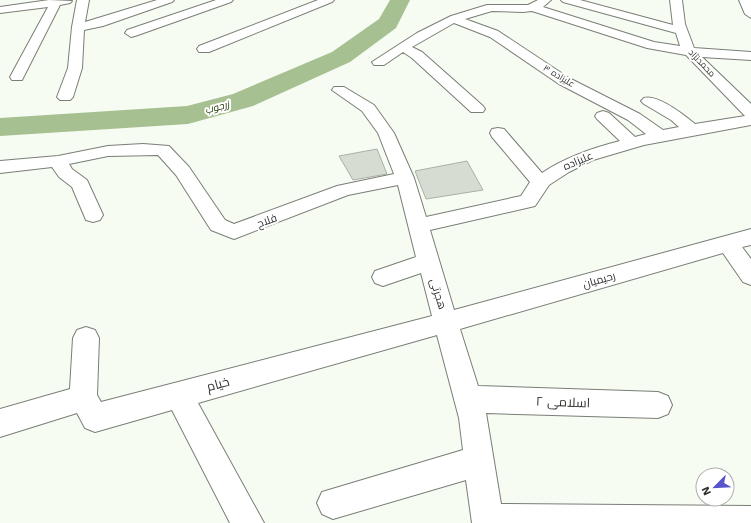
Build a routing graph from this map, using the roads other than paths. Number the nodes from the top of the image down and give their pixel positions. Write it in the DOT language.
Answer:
graph roads {
  1 [pos="4,0"];
  2 [pos="70,0"];
  3 [pos="83,0"];
  4 [pos="168,0"];
  5 [pos="227,0"];
  6 [pos="328,0"];
  7 [pos="546,0"];
  8 [pos="567,0"];
  9 [pos="676,0"];
  10 [pos="0,1"];
  11 [pos="56,2"];
  12 [pos="747,2"];
  13 [pos="535,8"];
  14 [pos="0,10"];
  15 [pos="751,14"];
  16 [pos="454,19"];
  17 [pos="78,27"];
  18 [pos="682,31"];
  19 [pos="131,33"];
  20 [pos="404,47"];
  21 [pos="204,49"];
  22 [pos="690,52"];
  23 [pos="751,56"];
  24 [pos="379,62"];
  25 [pos="17,77"];
  26 [pos="339,90"];
  27 [pos="65,97"];
  28 [pos="649,101"];
  29 [pos="477,109"];
  30 [pos="751,113"];
  31 [pos="603,116"];
  32 [pos="751,120"];
  33 [pos="692,130"];
  34 [pos="498,132"];
  35 [pos="661,137"];
  36 [pos="632,143"];
  37 [pos="58,161"];
  38 [pos="0,168"];
  39 [pos="405,178"];
  40 [pos="540,182"];
  41 [pos="93,215"];
  42 [pos="418,226"];
  43 [pos="751,237"];
  44 [pos="727,243"];
  45 [pos="429,261"];
  46 [pos="383,276"];
  47 [pos="751,276"];
  48 [pos="447,322"];
  49 [pos="86,338"];
  50 [pos="179,395"];
  51 [pos="83,398"];
  52 [pos="468,399"];
  53 [pos="658,405"];
  54 [pos="0,423"];
  55 [pos="480,461"];
  56 [pos="333,503"];
  57 [pos="488,521"];
  58 [pos="751,522"];
  59 [pos="248,523"];
  1 -- 10 [label="street"];
  2 -- 11 [label="street"];
  3 -- 17 [label="street"];
  4 -- 17 [label="street"];
  5 -- 19 [label="street"];
  6 -- 21 [label="street"];
  7 -- 13 [label="street"];
  8 -- 18 [label="street"];
  9 -- 18 [label="street, محمدنژاد"];
  11 -- 14 [label="street"];
  11 -- 25 [label="street"];
  12 -- 15 [label="street"];
  13 -- 16 [label="street"];
  13 -- 22 [label="street"];
  16 -- 20 [label="street"];
  16 -- 35 [label="street, علیزاده ۳"];
  17 -- 27 [label="street"];
  18 -- 22 [label="street, محمدنژاد"];
  20 -- 24 [label="street"];
  20 -- 29 [label="street"];
  22 -- 23 [label="street"];
  22 -- 30 [label="street, محمدنژاد"];
  26 -- 39 [label="street, هجرتی"];
  28 -- 33 [label="street"];
  31 -- 36 [label="street"];
  32 -- 33 [label="street, علیزاده"];
  33 -- 35 [label="street, علیزاده"];
  34 -- 40 [label="street"];
  35 -- 36 [label="street, علیزاده"];
  36 -- 40 [label="street, علیزاده"];
  37 -- 38 [label="street"];
  37 -- 39 [label="street, فلاح"];
  37 -- 41 [label="street"];
  39 -- 42 [label="street, هجرتی"];
  40 -- 42 [label="street, علیزاده"];
  42 -- 45 [label="street, هجرتی"];
  43 -- 44 [label="street, رحیمیان"];
  44 -- 47 [label="street"];
  44 -- 48 [label="street, رحیمیان"];
  45 -- 46 [label="street"];
  45 -- 48 [label="street, هجرتی"];
  48 -- 50 [label="street, خیام"];
  48 -- 52 [label="street, هجرتی"];
  49 -- 51 [label="street"];
  50 -- 51 [label="street, خیام"];
  50 -- 59 [label="street"];
  51 -- 54 [label="street"];
  52 -- 53 [label="street, اسلامی ۲"];
  52 -- 55 [label="street, هجرتی"];
  55 -- 56 [label="street"];
  55 -- 57 [label="street, هجرتی"];
  57 -- 58 [label="street"];
}
